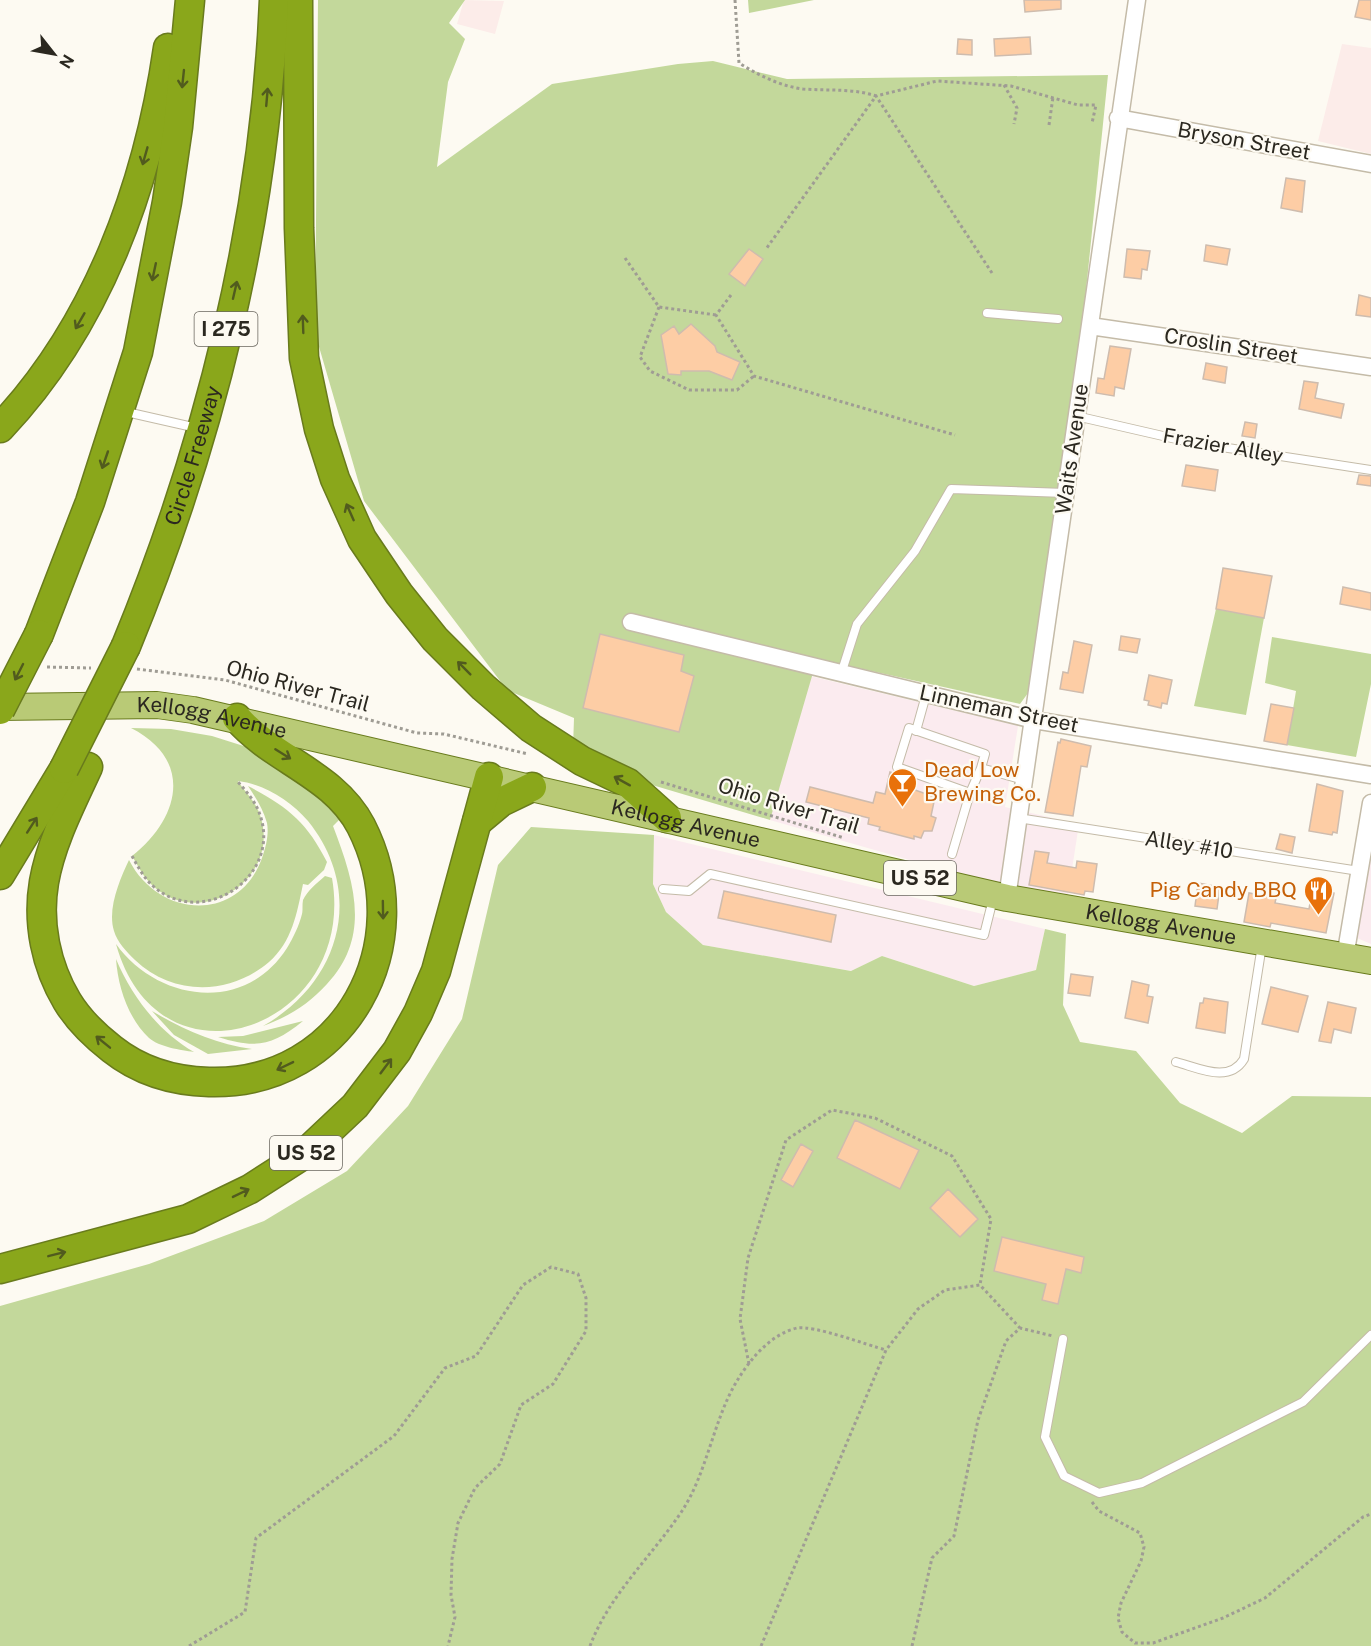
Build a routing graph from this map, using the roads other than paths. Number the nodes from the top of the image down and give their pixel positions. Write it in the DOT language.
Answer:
graph roads {
  1 [pos="190,0"];
  2 [pos="273,0"];
  3 [pos="298,0"];
  4 [pos="1137,0"];
  5 [pos="1118,118"];
  6 [pos="1371,164"];
  7 [pos="987,313"];
  8 [pos="1058,319"];
  9 [pos="1090,326"];
  10 [pos="1371,367"];
  11 [pos="121,411"];
  12 [pos="1076,416"];
  13 [pos="0,428"];
  14 [pos="201,429"];
  15 [pos="1371,470"];
  16 [pos="1065,493"];
  17 [pos="631,622"];
  18 [pos="841,674"];
  19 [pos="926,695"];
  20 [pos="0,709"];
  21 [pos="237,718"];
  22 [pos="1034,720"];
  23 [pos="916,731"];
  24 [pos="76,768"];
  25 [pos="981,768"];
  26 [pos="1371,775"];
  27 [pos="489,777"];
  28 [pos="1024,780"];
  29 [pos="532,787"];
  30 [pos="970,793"];
  31 [pos="1371,803"];
  32 [pos="667,818"];
  33 [pos="1018,818"];
  34 [pos="477,822"];
  35 [pos="952,854"];
  36 [pos="1359,871"];
  37 [pos="0,874"];
  38 [pos="663,890"];
  39 [pos="1001,896"];
  40 [pos="1262,942"];
  41 [pos="1345,957"];
  42 [pos="1371,961"];
  43 [pos="1176,1062"];
  44 [pos="0,1269"];
  45 [pos="1371,1335"];
  46 [pos="1063,1339"];
  1 -- 11 [label="highway, one-way"];
  1 -- 13 [label="highway, one-way"];
  14 -- 2 [label="highway, Circle Freeway / I 275, one-way"];
  32 -- 3 [label="highway, one-way"];
  4 -- 5 [label="street, Waits Avenue"];
  5 -- 6 [label="street, Bryson Street"];
  5 -- 9 [label="street, Waits Avenue"];
  7 -- 8 [label="lane"];
  9 -- 10 [label="street, Croslin Street"];
  9 -- 12 [label="street, Waits Avenue"];
  11 -- 14 [label="lane"];
  11 -- 20 [label="highway, one-way, bridge"];
  12 -- 15 [label="lane, Frazier Alley"];
  12 -- 16 [label="street, Waits Avenue"];
  14 -- 24 [label="highway, Circle Freeway / I 275, bridge"];
  16 -- 18 [label="lane"];
  16 -- 22 [label="street, Waits Avenue"];
  17 -- 18 [label="street, Linneman Street"];
  18 -- 19 [label="street, Linneman Street"];
  19 -- 22 [label="street, Linneman Street"];
  19 -- 23 [label="lane"];
  20 -- 21 [label="main road, Kellogg Avenue / US 52"];
  21 -- 24 [label="highway, one-way"];
  21 -- 27 [label="main road, Kellogg Avenue / US 52"];
  22 -- 26 [label="street, Linneman Street"];
  22 -- 28 [label="street, Waits Avenue"];
  23 -- 25 [label="lane"];
  23 -- 30 [label="lane"];
  37 -- 24 [label="highway, Circle Freeway / I 275, one-way"];
  25 -- 28 [label="lane"];
  25 -- 30 [label="lane"];
  27 -- 29 [label="main road, Kellogg Avenue / US 52"];
  27 -- 34 [label="highway, US 52"];
  28 -- 33 [label="street, Waits Avenue"];
  29 -- 32 [label="main road, Kellogg Avenue / US 52"];
  29 -- 34 [label="highway"];
  30 -- 35 [label="lane"];
  31 -- 36 [label="street"];
  32 -- 39 [label="main road, Kellogg Avenue / US 52"];
  33 -- 36 [label="lane, Alley #10"];
  33 -- 39 [label="street, Waits Avenue"];
  44 -- 34 [label="highway, US 52, one-way"];
  36 -- 41 [label="street"];
  38 -- 39 [label="lane"];
  39 -- 40 [label="main road, Kellogg Avenue / US 52"];
  40 -- 41 [label="main road, Kellogg Avenue / US 52"];
  40 -- 43 [label="lane"];
  41 -- 42 [label="main road, Kellogg Avenue / US 52"];
  45 -- 46 [label="lane"];
}
